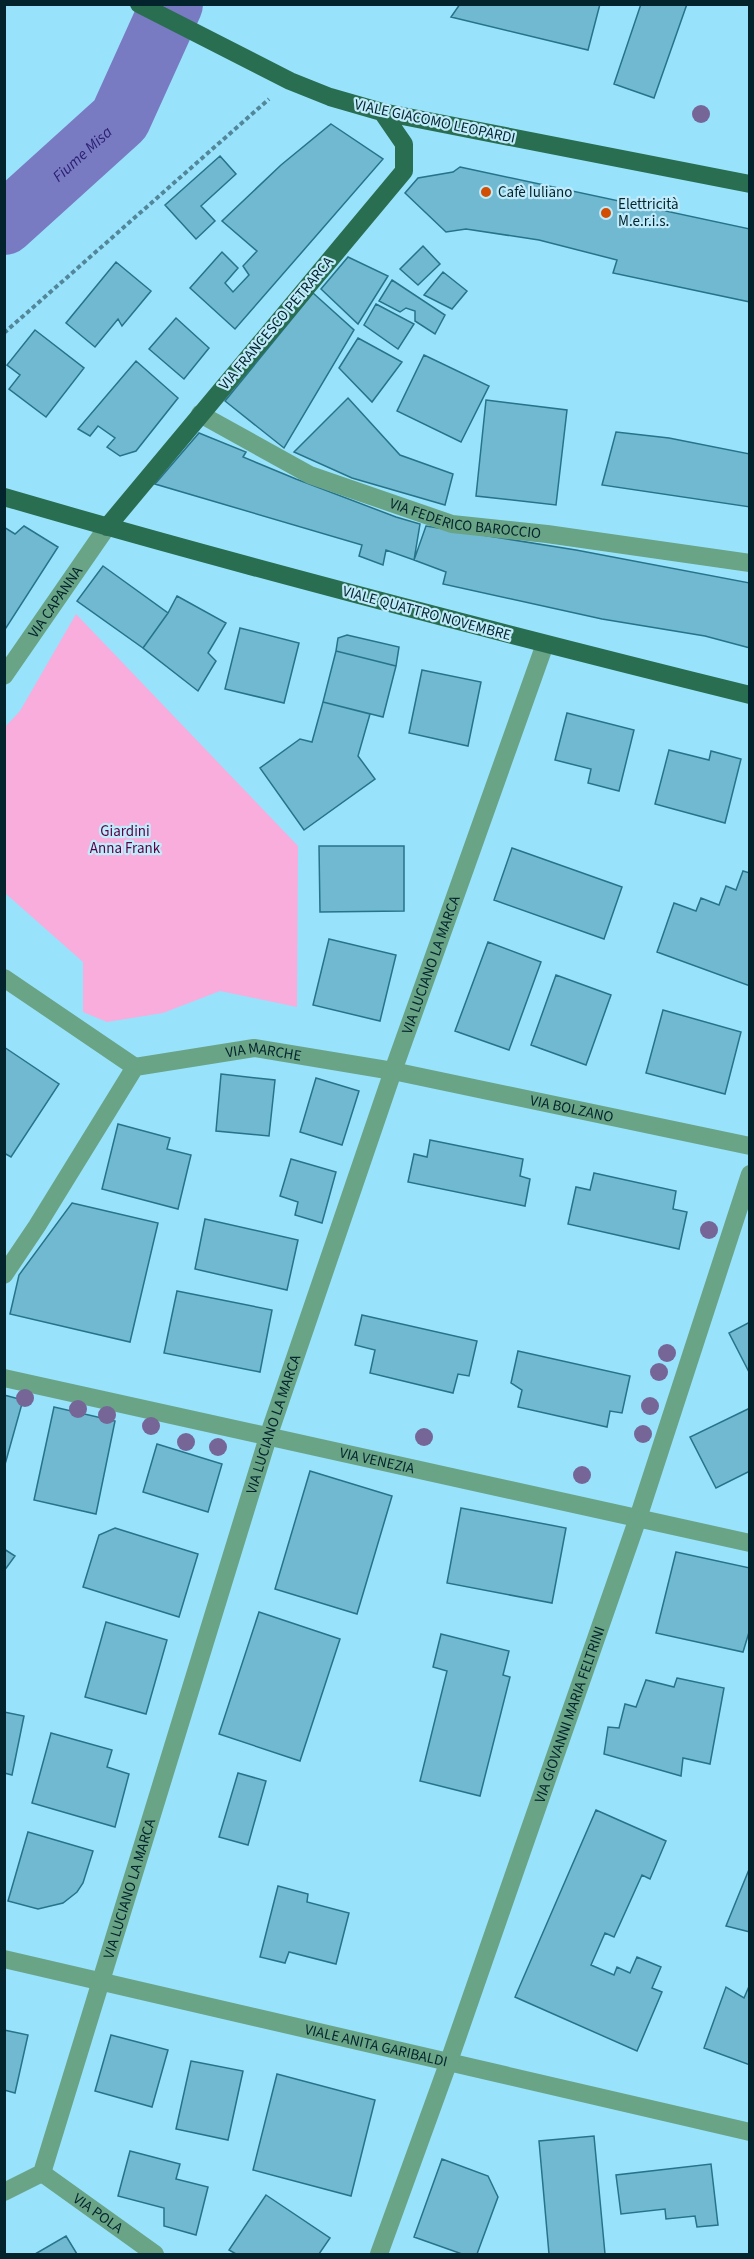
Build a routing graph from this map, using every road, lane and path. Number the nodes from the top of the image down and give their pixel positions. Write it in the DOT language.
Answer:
graph roads {
  1 [pos="139,4"];
  2 [pos="290,81"];
  3 [pos="382,112"];
  4 [pos="750,184"];
  5 [pos="4,333"];
  6 [pos="200,414"];
  7 [pos="4,497"];
  8 [pos="106,527"];
  9 [pos="750,563"];
  10 [pos="545,644"];
  11 [pos="4,676"];
  12 [pos="750,695"];
  13 [pos="4,978"];
  14 [pos="135,1067"];
  15 [pos="393,1071"];
  16 [pos="750,1146"];
  17 [pos="750,1174"];
  18 [pos="4,1275"];
  19 [pos="4,1378"];
  20 [pos="268,1437"];
  21 [pos="638,1518"];
  22 [pos="750,1543"];
  23 [pos="4,1959"];
  24 [pos="100,1981"];
  25 [pos="449,2061"];
  26 [pos="750,2132"];
  27 [pos="42,2173"];
  28 [pos="4,2192"];
  29 [pos="155,2254"];
  30 [pos="379,2254"];
  1 -- 2 [label="main road, VIALE GIACOMO LEOPARDI"];
  2 -- 3 [label="main road, VIALE GIACOMO LEOPARDI"];
  2 -- 5 [label="path"];
  3 -- 4 [label="main road, VIALE GIACOMO LEOPARDI"];
  3 -- 6 [label="main road, VIA FRANCESCO PETRARCA"];
  6 -- 8 [label="main road, VIA FRANCESCO PETRARCA"];
  6 -- 9 [label="street, VIA FEDERICO BAROCCIO"];
  7 -- 8 [label="main road, VIALE QUATTRO NOVEMBRE"];
  8 -- 10 [label="main road, VIALE QUATTRO NOVEMBRE"];
  8 -- 11 [label="street, VIA CAPANNA"];
  10 -- 12 [label="main road, VIALE QUATTRO NOVEMBRE"];
  10 -- 15 [label="street, VIA LUCIANO LA MARCA"];
  13 -- 14 [label="street"];
  14 -- 15 [label="street, VIA MARCHE"];
  14 -- 18 [label="street"];
  15 -- 16 [label="street, VIA BOLZANO"];
  15 -- 20 [label="street, VIA LUCIANO LA MARCA"];
  17 -- 21 [label="street, VIA GIOVANNI MARIA FELTRINI"];
  19 -- 20 [label="street, VIA VENEZIA"];
  20 -- 21 [label="street, VIA VENEZIA"];
  20 -- 24 [label="street, VIA LUCIANO LA MARCA"];
  21 -- 22 [label="street, VIA VENEZIA"];
  21 -- 25 [label="street, VIA GIOVANNI MARIA FELTRINI"];
  23 -- 24 [label="street, VIALE ANITA GARIBALDI"];
  24 -- 25 [label="street, VIALE ANITA GARIBALDI"];
  24 -- 27 [label="street, VIA LUCIANO LA MARCA"];
  25 -- 26 [label="street, VIALE ANITA GARIBALDI"];
  25 -- 30 [label="street, VIA GIOVANNI MARIA FELTRINI"];
  27 -- 28 [label="street"];
  27 -- 29 [label="street, VIA POLA"];
}
